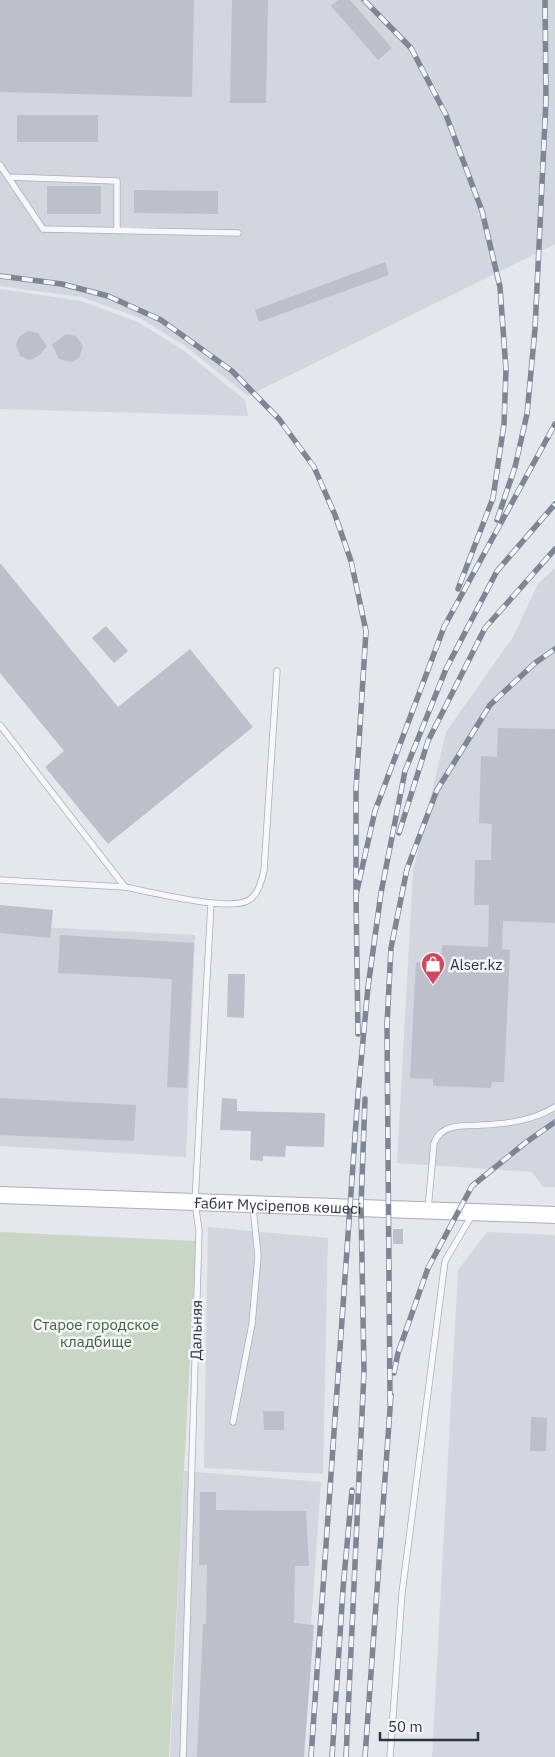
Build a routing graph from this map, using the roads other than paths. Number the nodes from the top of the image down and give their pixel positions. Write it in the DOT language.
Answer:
graph roads {
  1 [pos="0,165"];
  2 [pos="8,177"];
  3 [pos="117,231"];
  4 [pos="238,232"];
  5 [pos="277,671"];
  6 [pos="0,725"];
  7 [pos="0,880"];
  8 [pos="125,887"];
  9 [pos="211,903"];
  10 [pos="555,1108"];
  11 [pos="0,1196"];
  12 [pos="194,1202"];
  13 [pos="252,1203"];
  14 [pos="428,1209"];
  15 [pos="475,1211"];
  16 [pos="555,1215"];
  17 [pos="233,1422"];
  18 [pos="183,1757"];
  19 [pos="390,1757"];
  1 -- 2 [label="lane"];
  2 -- 3 [label="lane"];
  2 -- 3 [label="lane"];
  3 -- 4 [label="lane"];
  5 -- 9 [label="lane"];
  6 -- 8 [label="lane"];
  7 -- 8 [label="lane"];
  8 -- 9 [label="lane"];
  9 -- 12 [label="lane, Дальняя"];
  10 -- 14 [label="lane"];
  11 -- 12 [label="main road, Ғабит Мүсірепов көшесі"];
  12 -- 13 [label="main road, Ғабит Мүсірепов көшесі"];
  12 -- 18 [label="lane, Дальняя"];
  13 -- 14 [label="main road, Ғабит Мүсірепов көшесі"];
  13 -- 17 [label="lane"];
  14 -- 15 [label="main road, Ғабит Мүсірепов көшесі"];
  15 -- 16 [label="main road, Ғабит Мүсірепов көшесі"];
  15 -- 19 [label="lane"];
}
